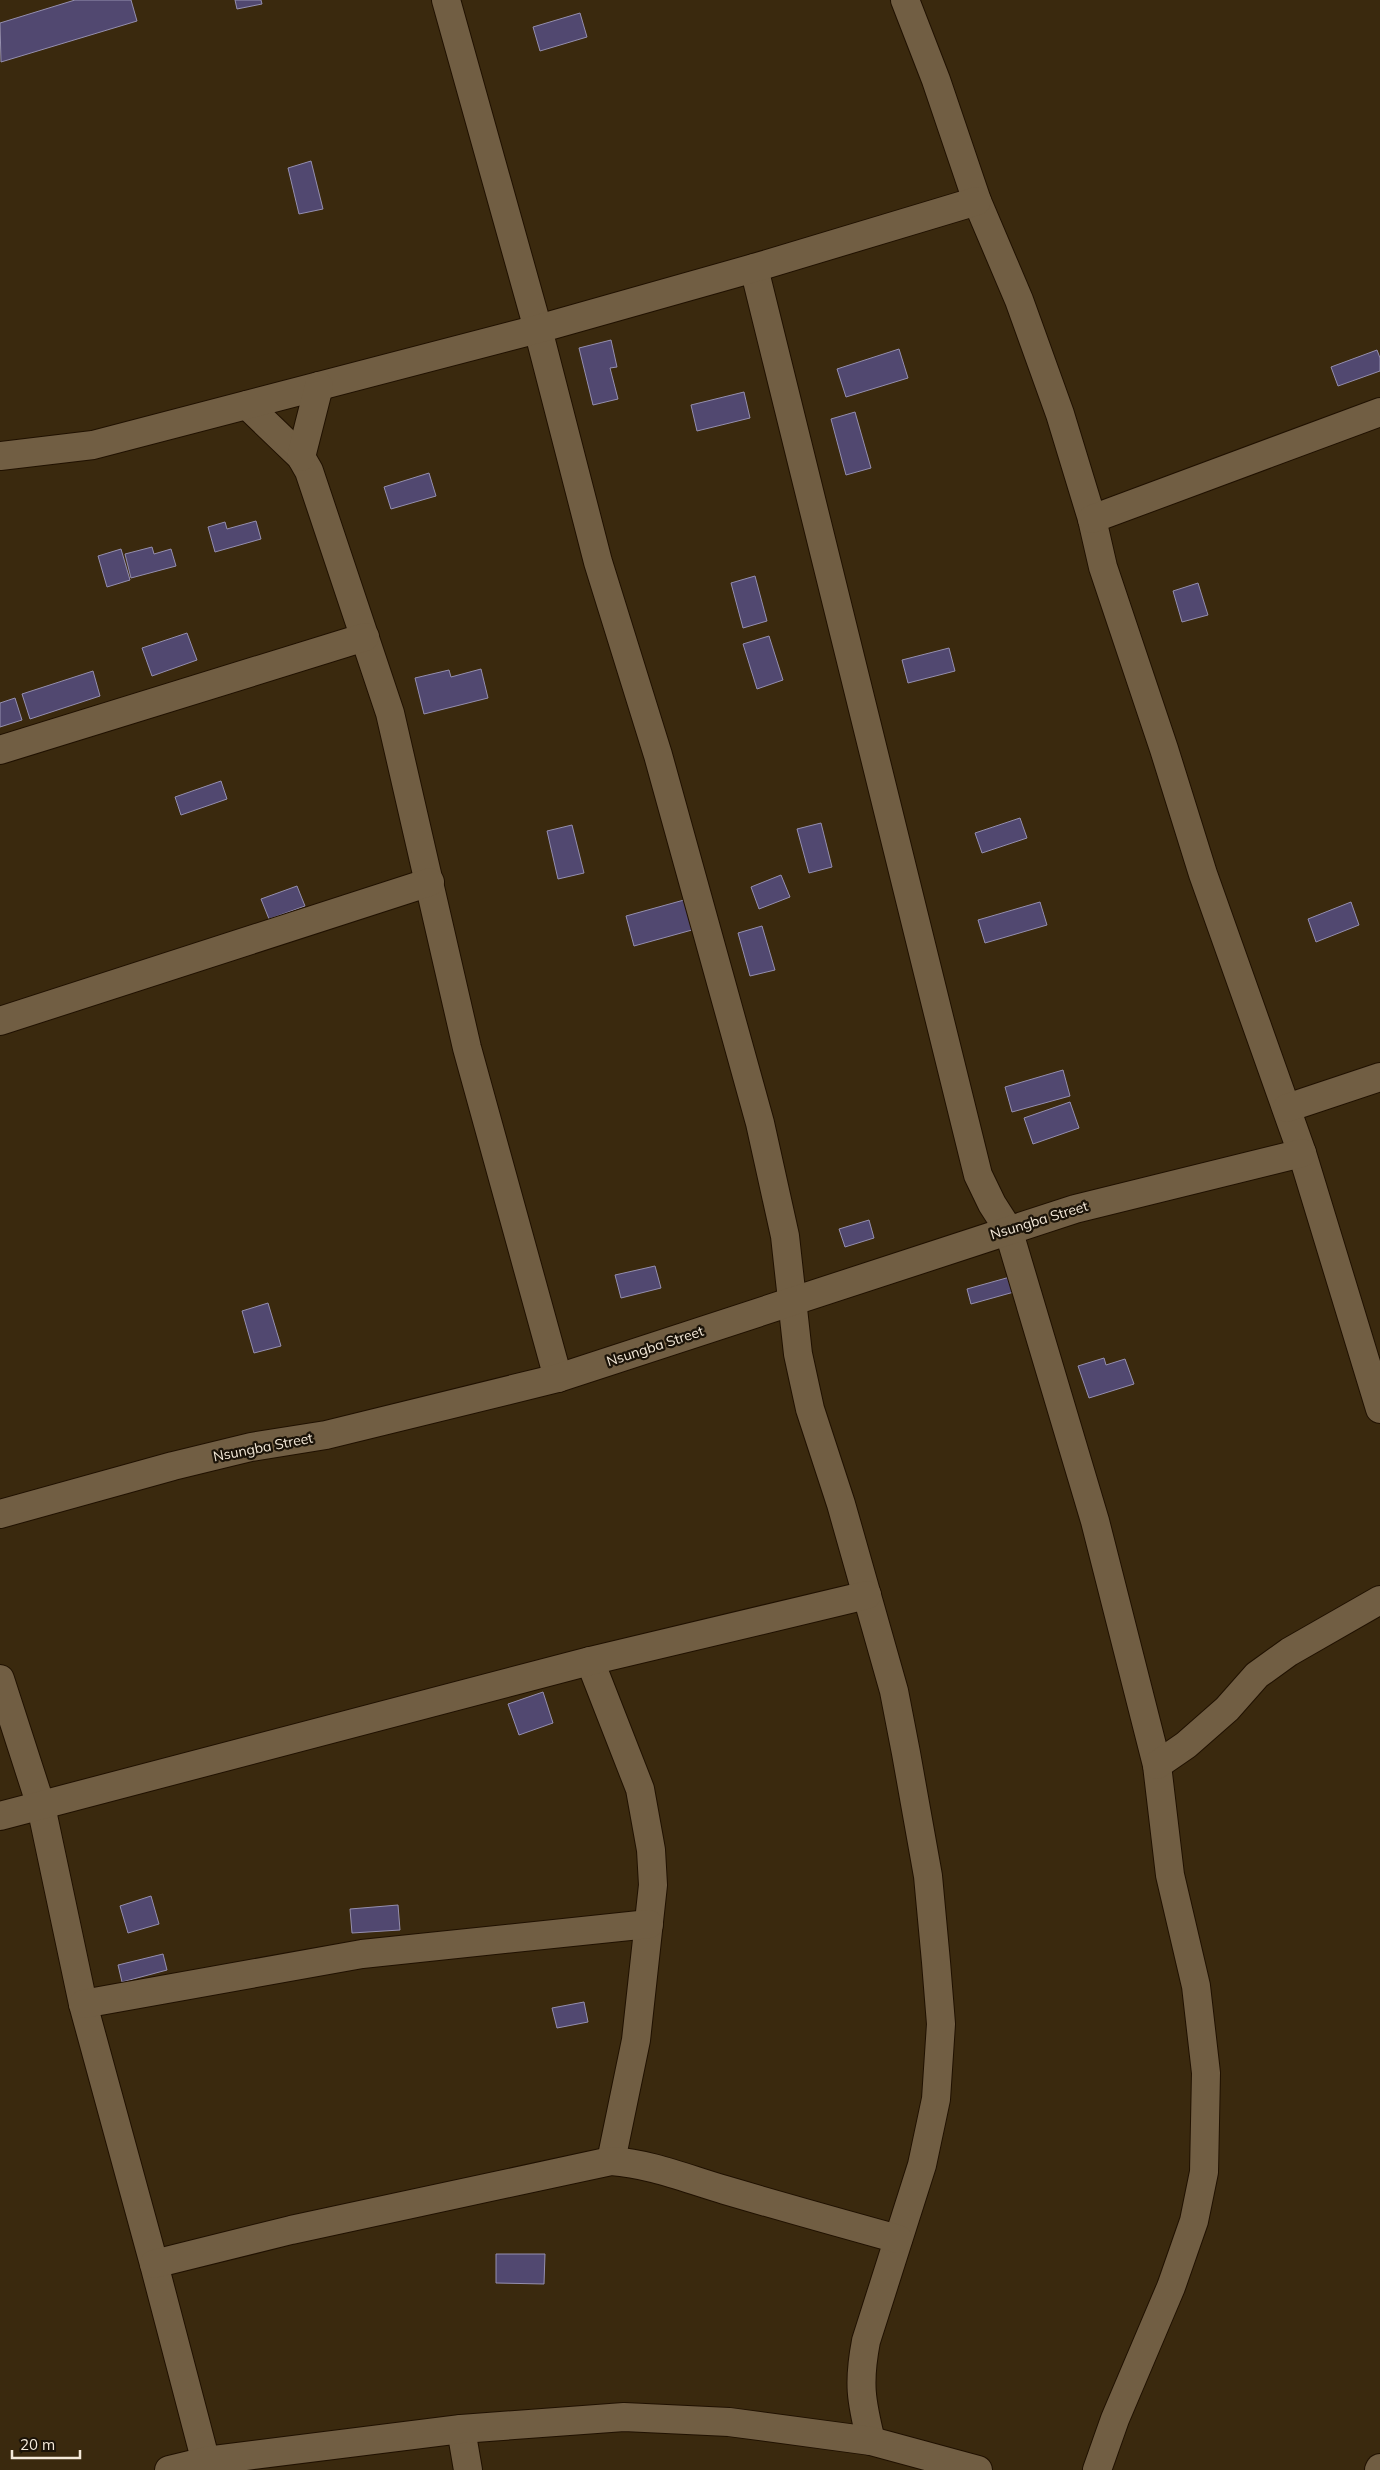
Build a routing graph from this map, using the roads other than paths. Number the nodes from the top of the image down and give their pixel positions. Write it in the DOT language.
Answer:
graph roads {
  1 [pos="446,0"];
  2 [pos="906,0"];
  3 [pos="977,201"];
  4 [pos="754,268"];
  5 [pos="538,329"];
  6 [pos="320,386"];
  7 [pos="246,404"];
  8 [pos="1380,412"];
  9 [pos="0,456"];
  10 [pos="301,457"];
  11 [pos="1092,519"];
  12 [pos="365,637"];
  13 [pos="0,750"];
  14 [pos="430,882"];
  15 [pos="0,1021"];
  16 [pos="1380,1077"];
  17 [pos="1287,1108"];
  18 [pos="1302,1153"];
  19 [pos="1008,1229"];
  20 [pos="793,1300"];
  21 [pos="558,1378"];
  22 [pos="1380,1409"];
  23 [pos="0,1514"];
  24 [pos="867,1595"];
  25 [pos="1380,1600"];
  26 [pos="590,1661"];
  27 [pos="0,1679"];
  28 [pos="1157,1765"];
  29 [pos="41,1806"];
  30 [pos="0,1816"];
  31 [pos="649,1924"];
  32 [pos="83,2004"];
  33 [pos="611,2161"];
  34 [pos="898,2239"];
  35 [pos="154,2264"];
  36 [pos="462,2429"];
  37 [pos="871,2441"];
  38 [pos="207,2465"];
  39 [pos="169,2470"];
  40 [pos="468,2470"];
  41 [pos="978,2470"];
  42 [pos="1097,2470"];
  1 -- 5 [label="street"];
  2 -- 3 [label="street"];
  3 -- 4 [label="street"];
  3 -- 11 [label="street"];
  4 -- 5 [label="street"];
  4 -- 19 [label="street"];
  5 -- 6 [label="street"];
  5 -- 20 [label="street"];
  6 -- 7 [label="street"];
  6 -- 10 [label="street"];
  7 -- 9 [label="street"];
  7 -- 10 [label="street"];
  8 -- 11 [label="street"];
  10 -- 12 [label="street"];
  11 -- 17 [label="street"];
  12 -- 13 [label="street"];
  12 -- 14 [label="street"];
  14 -- 15 [label="street"];
  14 -- 21 [label="street"];
  16 -- 17 [label="street"];
  17 -- 18 [label="street"];
  18 -- 19 [label="street, Nsungba Street"];
  18 -- 22 [label="street"];
  19 -- 20 [label="street, Nsungba Street"];
  19 -- 28 [label="street"];
  20 -- 21 [label="street, Nsungba Street"];
  20 -- 24 [label="street"];
  21 -- 23 [label="street, Nsungba Street"];
  24 -- 26 [label="street"];
  24 -- 34 [label="street"];
  25 -- 28 [label="street"];
  26 -- 29 [label="street"];
  26 -- 31 [label="street"];
  27 -- 29 [label="street"];
  28 -- 42 [label="street"];
  29 -- 30 [label="street"];
  29 -- 32 [label="street"];
  31 -- 32 [label="street"];
  31 -- 33 [label="street"];
  32 -- 35 [label="street"];
  33 -- 34 [label="street"];
  33 -- 35 [label="street"];
  34 -- 37 [label="street"];
  35 -- 38 [label="street"];
  36 -- 37 [label="street"];
  36 -- 38 [label="street"];
  36 -- 40 [label="street"];
  37 -- 41 [label="street"];
  38 -- 39 [label="street"];
}
